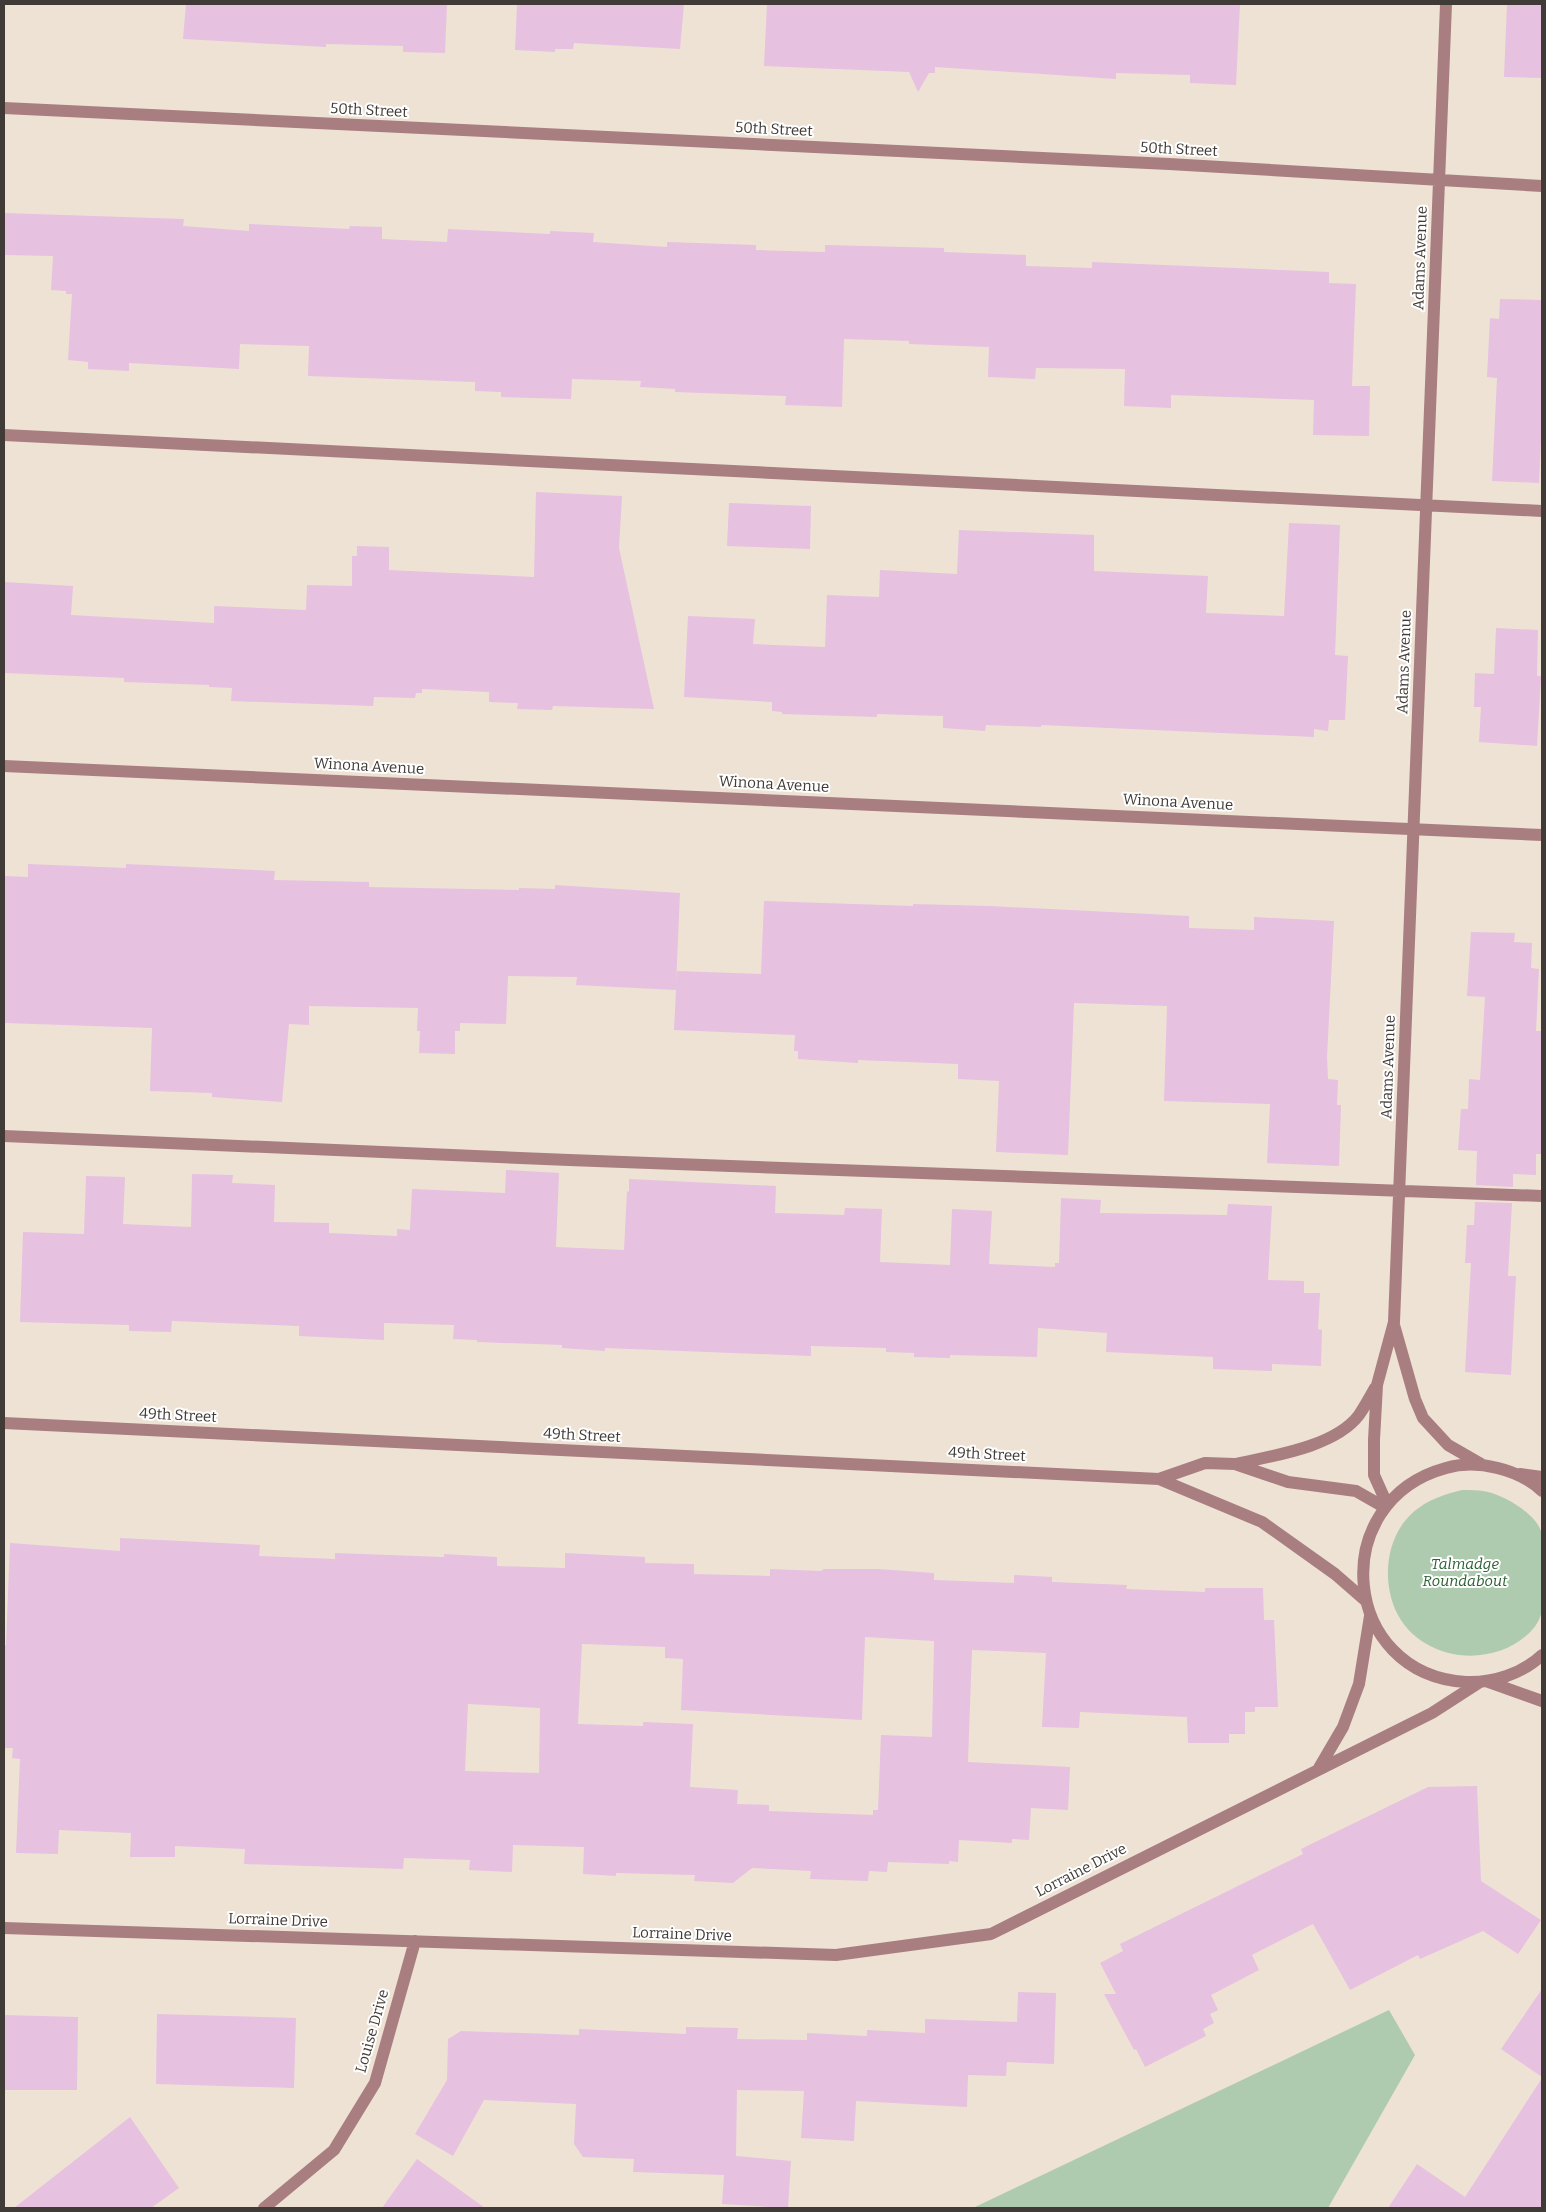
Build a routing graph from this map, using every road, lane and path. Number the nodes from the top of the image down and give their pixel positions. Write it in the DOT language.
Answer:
graph roads {
  1 [pos="1446,4"];
  2 [pos="4,108"];
  3 [pos="1439,181"];
  4 [pos="1542,186"];
  5 [pos="4,436"];
  6 [pos="1426,506"];
  7 [pos="1542,511"];
  8 [pos="4,766"];
  9 [pos="1413,828"];
  10 [pos="1542,835"];
  11 [pos="4,1136"];
  12 [pos="1399,1191"];
  13 [pos="1542,1196"];
  14 [pos="1394,1322"];
  15 [pos="1377,1385"];
  16 [pos="4,1423"];
  17 [pos="1235,1464"];
  18 [pos="1481,1465"];
  19 [pos="1514,1473"];
  20 [pos="1542,1477"];
  21 [pos="1159,1479"];
  22 [pos="1542,1491"];
  23 [pos="1386,1506"];
  24 [pos="1366,1601"];
  25 [pos="1370,1616"];
  26 [pos="1542,1655"];
  27 [pos="1483,1682"];
  28 [pos="1542,1701"];
  29 [pos="1319,1768"];
  30 [pos="4,1928"];
  31 [pos="415,1941"];
  32 [pos="264,2208"];
  1 -- 3 [label="street, Adams Avenue"];
  2 -- 3 [label="street, 50th Street"];
  3 -- 4 [label="street, 50th Street"];
  3 -- 6 [label="street, Adams Avenue"];
  5 -- 6 [label="street"];
  6 -- 7 [label="street"];
  6 -- 9 [label="street, Adams Avenue"];
  8 -- 9 [label="street, Winona Avenue"];
  9 -- 10 [label="street, Winona Avenue"];
  9 -- 12 [label="street, Adams Avenue"];
  11 -- 12 [label="street"];
  12 -- 13 [label="street"];
  12 -- 14 [label="street, Adams Avenue"];
  14 -- 15 [label="street, Adams Avenue"];
  14 -- 18 [label="street, Adams Avenue"];
  15 -- 17 [label="street"];
  15 -- 23 [label="street, Adams Avenue"];
  16 -- 21 [label="street, 49th Street"];
  17 -- 21 [label="street, 49th Street"];
  17 -- 23 [label="street, 49th Street"];
  18 -- 19 [label="street"];
  18 -- 23 [label="street"];
  19 -- 20 [label="street"];
  19 -- 22 [label="street"];
  21 -- 24 [label="street, 49th Street"];
  23 -- 24 [label="street"];
  24 -- 25 [label="street"];
  25 -- 27 [label="street"];
  25 -- 29 [label="street"];
  26 -- 27 [label="street"];
  27 -- 28 [label="street"];
  27 -- 29 [label="street, Lorraine Drive"];
  29 -- 31 [label="street, Lorraine Drive"];
  30 -- 31 [label="street, Lorraine Drive"];
  31 -- 32 [label="street, Louise Drive"];
}
